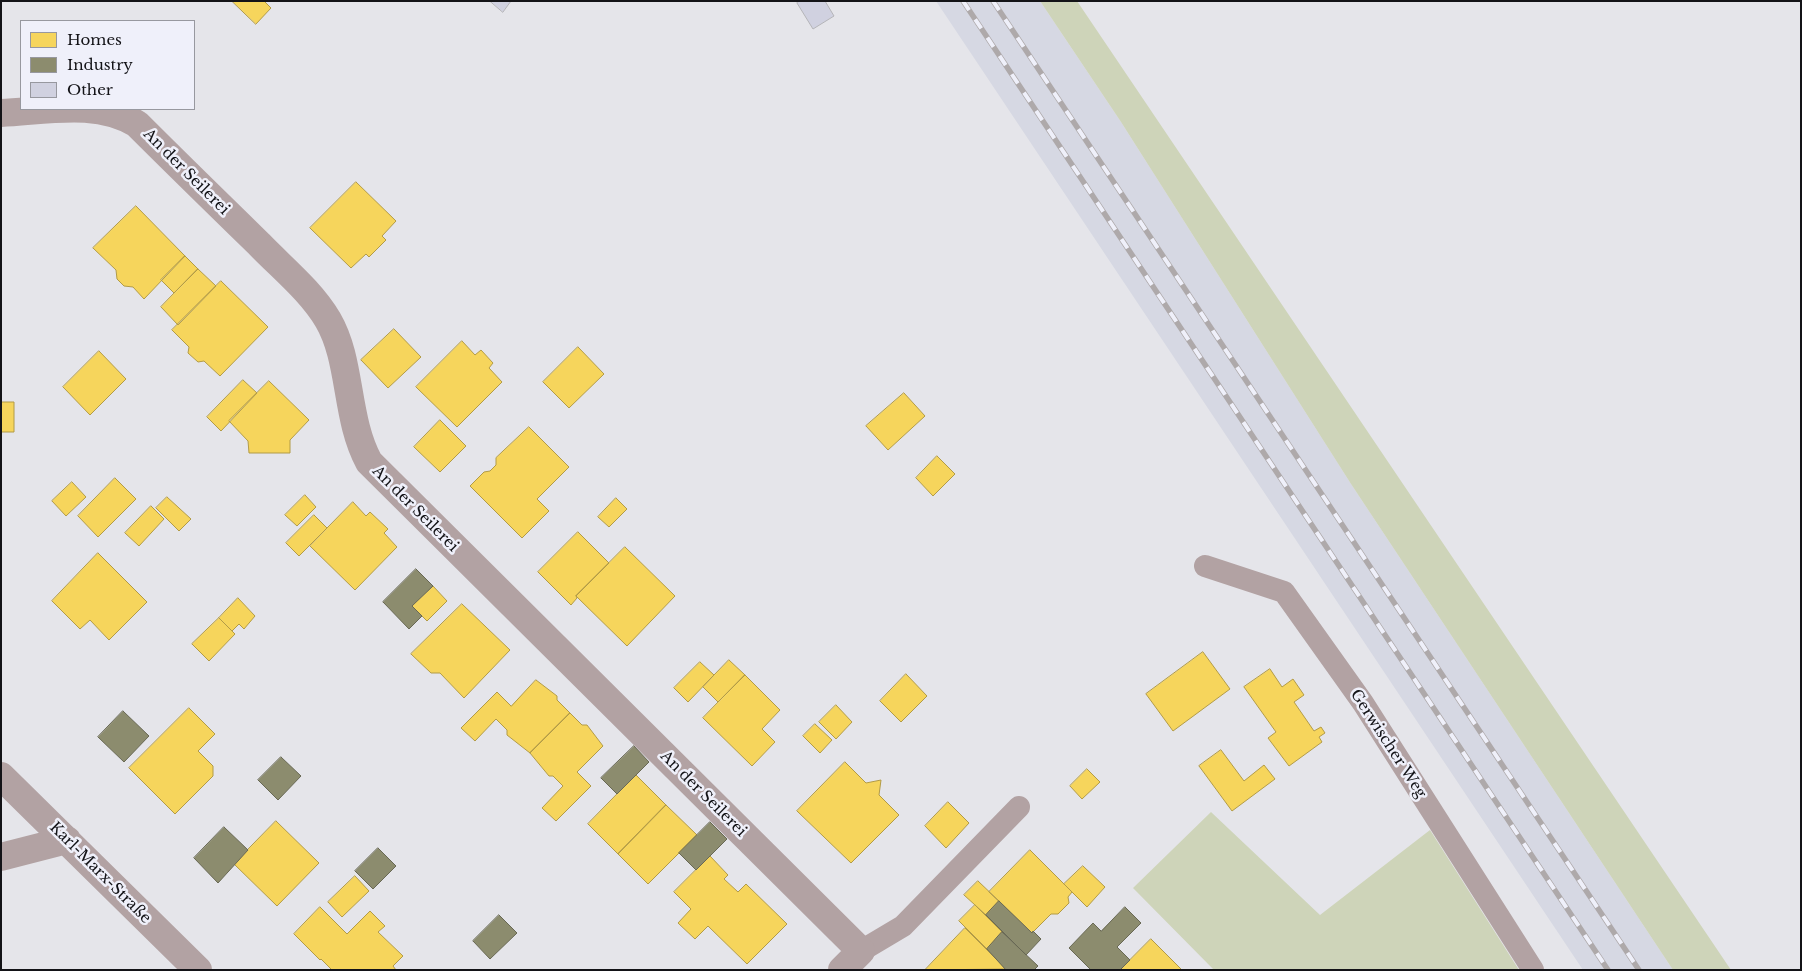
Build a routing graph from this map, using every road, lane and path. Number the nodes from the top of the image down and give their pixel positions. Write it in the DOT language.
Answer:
graph roads {
  1 [pos="76,110"];
  2 [pos="104,110"];
  3 [pos="1,113"];
  4 [pos="1205,566"];
  5 [pos="1,776"];
  6 [pos="1019,807"];
  7 [pos="67,840"];
  8 [pos="1,857"];
  9 [pos="848,965"];
  10 [pos="198,970"];
  11 [pos="1533,970"];
  1 -- 3 [label="street, An der Seilerei"];
  2 -- 9 [label="street, An der Seilerei"];
  4 -- 11 [label="lane, Gerwischer Weg"];
  5 -- 7 [label="street, Karl-Marx-Straße"];
  6 -- 9 [label="lane, An der Seilerei"];
  7 -- 8 [label="street"];
  7 -- 10 [label="street, Karl-Marx-Straße"];
}
